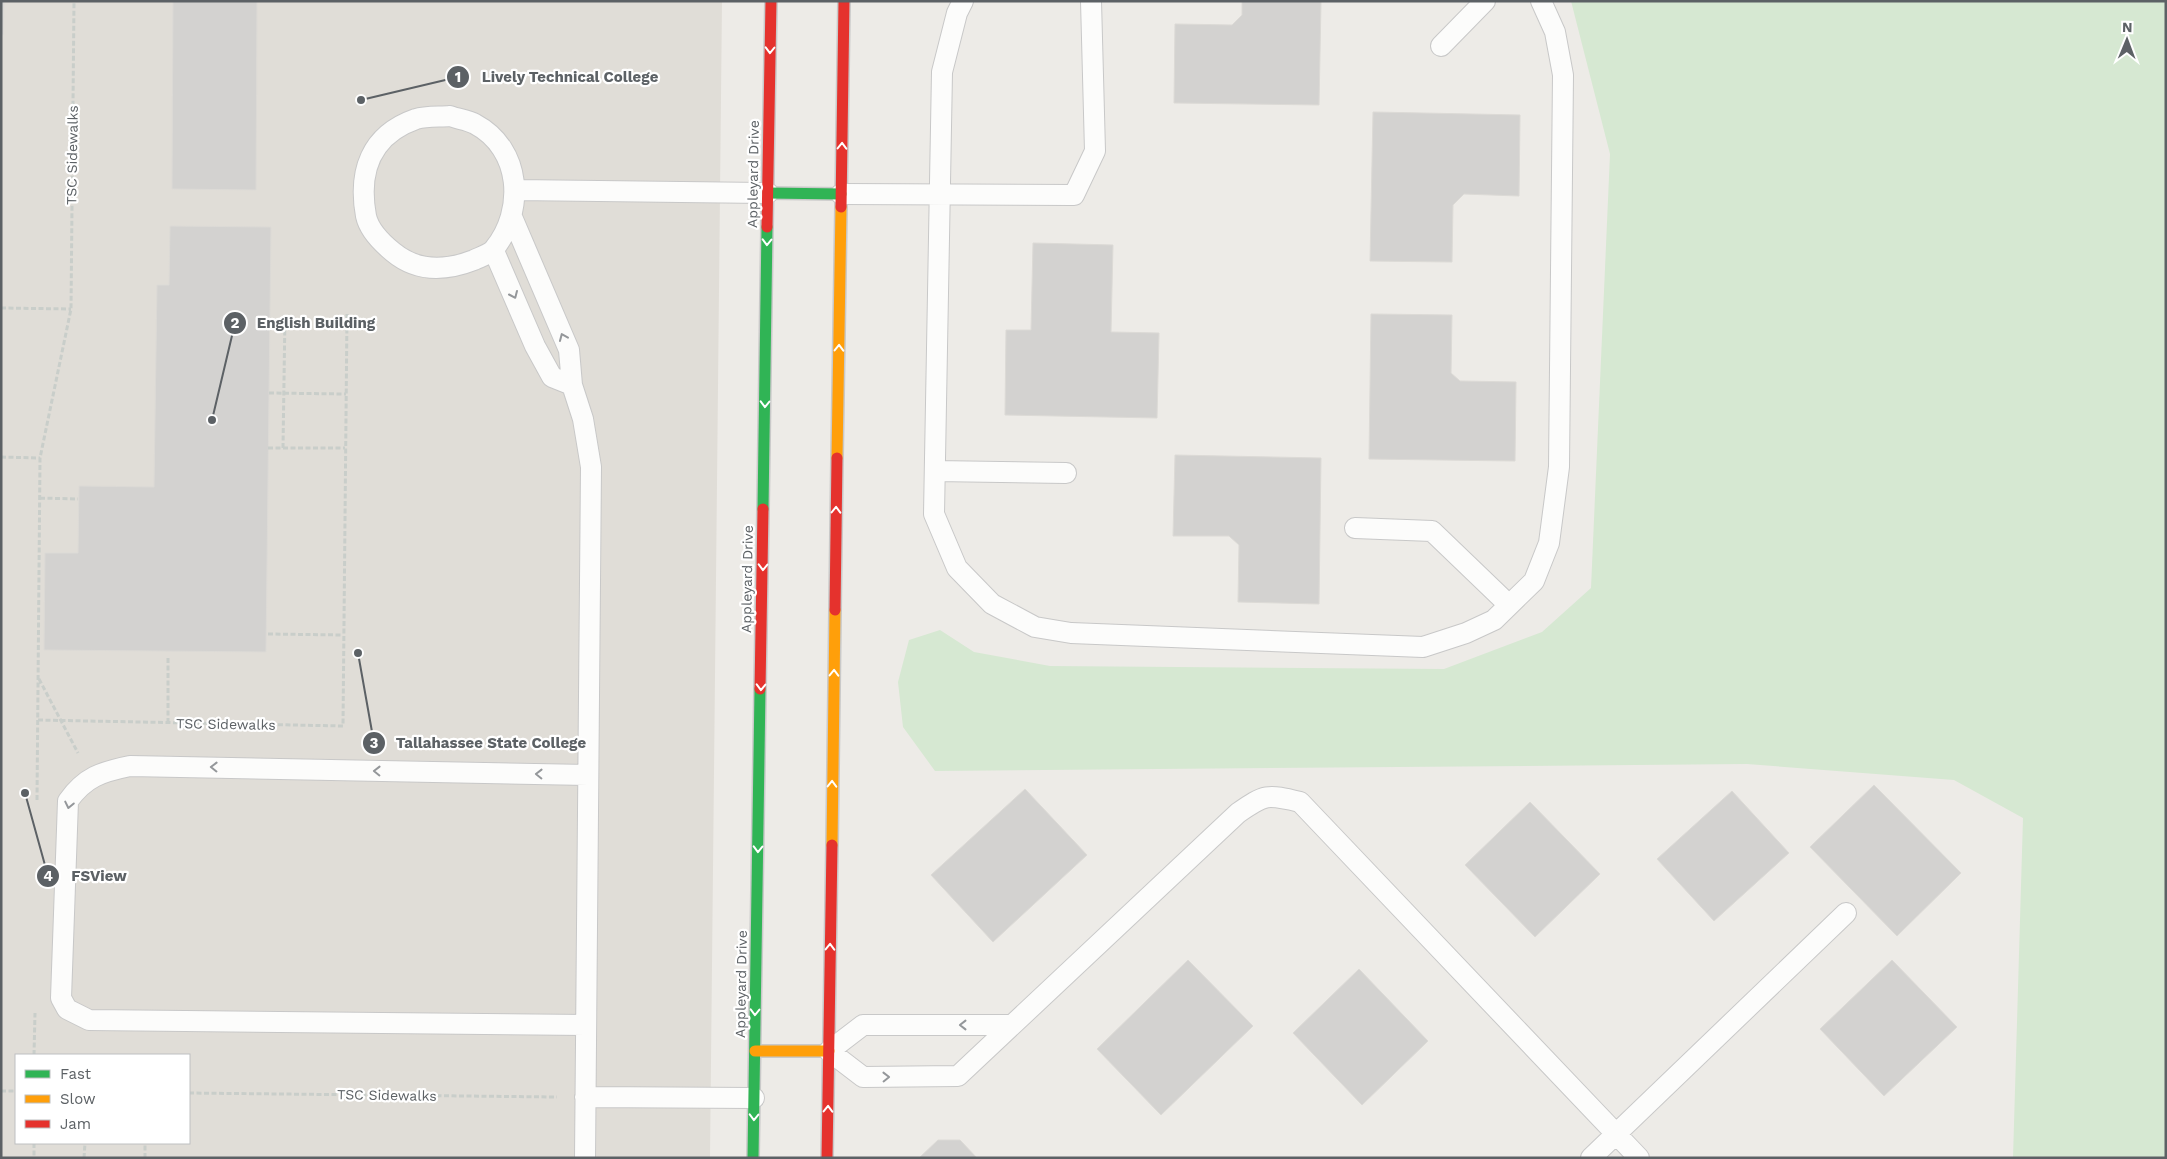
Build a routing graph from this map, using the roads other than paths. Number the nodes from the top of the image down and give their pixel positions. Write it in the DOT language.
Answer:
graph roads {
  1 [pos="771,1"];
  2 [pos="844,1"];
  3 [pos="962,1"];
  4 [pos="1091,1"];
  5 [pos="1485,1"];
  6 [pos="1540,1"];
  7 [pos="1441,46"];
  8 [pos="516,190"];
  9 [pos="768,193"];
  10 [pos="841,194"];
  11 [pos="940,194"];
  12 [pos="512,217"];
  13 [pos="494,251"];
  14 [pos="572,385"];
  15 [pos="935,471"];
  16 [pos="1066,473"];
  17 [pos="1356,528"];
  18 [pos="1509,605"];
  19 [pos="588,775"];
  20 [pos="1846,913"];
  21 [pos="586,1025"];
  22 [pos="1012,1026"];
  23 [pos="755,1051"];
  24 [pos="829,1051"];
  25 [pos="585,1097"];
  26 [pos="754,1098"];
  27 [pos="1616,1134"];
  28 [pos="585,1158"];
  29 [pos="753,1158"];
  30 [pos="827,1158"];
  31 [pos="1591,1158"];
  32 [pos="1639,1158"];
  1 -- 9 [label="main road, Appleyard Drive, one-way"];
  10 -- 2 [label="main road, one-way"];
  3 -- 11 [label="lane"];
  4 -- 11 [label="lane"];
  5 -- 7 [label="lane"];
  6 -- 18 [label="lane"];
  8 -- 9 [label="lane"];
  8 -- 12 [label="lane"];
  8 -- 13 [label="lane"];
  9 -- 10 [label="main road"];
  9 -- 23 [label="main road, Appleyard Drive, one-way"];
  10 -- 11 [label="lane"];
  24 -- 10 [label="main road, one-way"];
  11 -- 15 [label="lane"];
  12 -- 13 [label="lane"];
  14 -- 12 [label="lane, one-way"];
  13 -- 14 [label="lane, one-way"];
  14 -- 19 [label="lane"];
  15 -- 16 [label="lane"];
  15 -- 18 [label="lane"];
  17 -- 18 [label="lane"];
  19 -- 21 [label="lane"];
  19 -- 21 [label="lane, one-way"];
  20 -- 27 [label="lane"];
  21 -- 25 [label="lane"];
  22 -- 24 [label="lane, one-way"];
  24 -- 22 [label="lane, one-way"];
  22 -- 27 [label="lane"];
  23 -- 24 [label="main road"];
  23 -- 26 [label="main road, Appleyard Drive"];
  30 -- 24 [label="main road, one-way"];
  25 -- 26 [label="lane"];
  25 -- 28 [label="lane"];
  26 -- 29 [label="main road, Appleyard Drive, one-way"];
  27 -- 31 [label="lane"];
  27 -- 32 [label="lane"];
}
